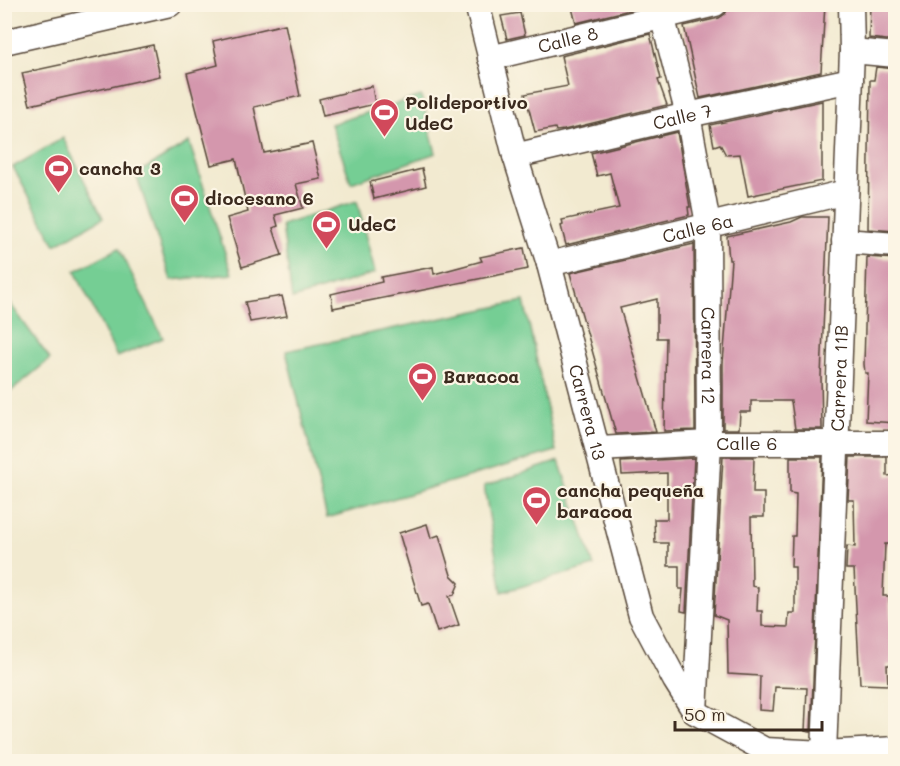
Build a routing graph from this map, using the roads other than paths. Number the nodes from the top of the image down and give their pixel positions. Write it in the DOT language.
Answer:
graph roads {
  1 [pos="170,4"];
  2 [pos="477,4"];
  3 [pos="715,4"];
  4 [pos="851,4"];
  5 [pos="660,11"];
  6 [pos="82,14"];
  7 [pos="4,42"];
  8 [pos="852,51"];
  9 [pos="896,56"];
  10 [pos="490,58"];
  11 [pos="851,80"];
  12 [pos="688,115"];
  13 [pos="515,156"];
  14 [pos="846,192"];
  15 [pos="708,224"];
  16 [pos="844,241"];
  17 [pos="896,245"];
  18 [pos="549,264"];
  19 [pos="709,443"];
  20 [pos="896,443"];
  21 [pos="836,445"];
  22 [pos="599,449"];
  23 [pos="695,712"];
  24 [pos="896,749"];
  25 [pos="824,753"];
  1 -- 6 [label="street"];
  2 -- 10 [label="street, Carrera 13"];
  3 -- 5 [label="street, Calle 8"];
  4 -- 8 [label="street, Carrera 11B"];
  5 -- 10 [label="street, Calle 8"];
  5 -- 12 [label="street, Carrera 12"];
  6 -- 7 [label="street"];
  8 -- 9 [label="street"];
  8 -- 11 [label="street, Carrera 11B"];
  10 -- 13 [label="street, Carrera 13"];
  11 -- 12 [label="street, Calle 7"];
  11 -- 14 [label="street, Carrera 11B"];
  12 -- 13 [label="street, Calle 7"];
  12 -- 15 [label="street, Carrera 12"];
  13 -- 18 [label="street, Carrera 13"];
  14 -- 15 [label="street, Calle 6a"];
  14 -- 16 [label="street, Carrera 11B"];
  15 -- 18 [label="street, Calle 6a"];
  15 -- 19 [label="street, Carrera 12"];
  16 -- 17 [label="street"];
  16 -- 21 [label="street, Carrera 11B"];
  18 -- 22 [label="street, Carrera 13"];
  19 -- 21 [label="street, Calle 6"];
  19 -- 22 [label="street, Calle 6"];
  19 -- 23 [label="street, Carrera 12"];
  20 -- 21 [label="street, Calle 6"];
  21 -- 25 [label="street, Carrera 11B"];
  22 -- 23 [label="street, Carrera 13"];
  23 -- 25 [label="street"];
  24 -- 25 [label="street"];
}
